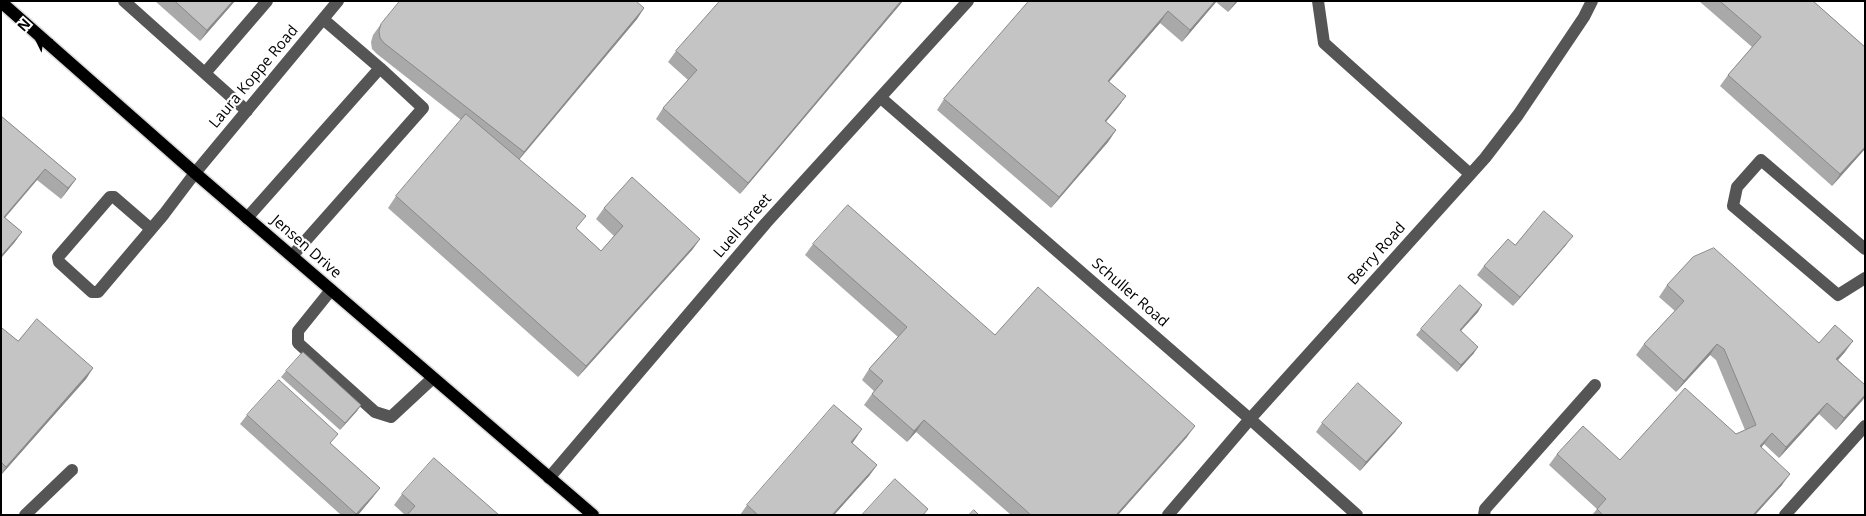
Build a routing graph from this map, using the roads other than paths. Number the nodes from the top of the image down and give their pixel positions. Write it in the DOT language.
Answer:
graph roads {
  1 [pos="124,1"];
  2 [pos="267,1"];
  3 [pos="338,1"];
  4 [pos="968,1"];
  5 [pos="1318,1"];
  6 [pos="1592,1"];
  7 [pos="1,2"];
  8 [pos="323,19"];
  9 [pos="380,68"];
  10 [pos="205,73"];
  11 [pos="881,98"];
  12 [pos="247,110"];
  13 [pos="195,173"];
  14 [pos="1470,174"];
  15 [pos="247,218"];
  16 [pos="151,229"];
  17 [pos="1865,250"];
  18 [pos="292,256"];
  19 [pos="1865,278"];
  20 [pos="331,290"];
  21 [pos="433,378"];
  22 [pos="1595,385"];
  23 [pos="1250,419"];
  24 [pos="1865,426"];
  25 [pos="72,470"];
  26 [pos="549,478"];
  27 [pos="25,515"];
  28 [pos="593,515"];
  29 [pos="1168,515"];
  30 [pos="1358,515"];
  31 [pos="1484,515"];
  32 [pos="1785,515"];
  1 -- 10 [label="street"];
  2 -- 10 [label="street"];
  3 -- 8 [label="street, Laura Koppe Road"];
  4 -- 11 [label="street, Luell Street"];
  5 -- 14 [label="street"];
  6 -- 14 [label="street, Berry Road"];
  7 -- 13 [label="main road, Jensen Drive"];
  8 -- 9 [label="street"];
  8 -- 12 [label="street, Laura Koppe Road"];
  9 -- 15 [label="street"];
  9 -- 18 [label="street"];
  10 -- 12 [label="street"];
  11 -- 23 [label="street, Schuller Road"];
  11 -- 26 [label="street, Luell Street"];
  12 -- 13 [label="street, Laura Koppe Road"];
  13 -- 15 [label="main road, Jensen Drive"];
  13 -- 16 [label="street, Laura Koppe Road"];
  14 -- 23 [label="street, Berry Road"];
  15 -- 18 [label="main road, Jensen Drive"];
  16 -- 16 [label="street, Laura Koppe Road"];
  17 -- 19 [label="street"];
  18 -- 20 [label="main road, Jensen Drive"];
  20 -- 21 [label="main road, Jensen Drive"];
  20 -- 21 [label="street"];
  21 -- 26 [label="main road, Jensen Drive"];
  22 -- 31 [label="street"];
  23 -- 29 [label="street, Berry Road"];
  23 -- 30 [label="street, Schuller Road"];
  24 -- 32 [label="street"];
  25 -- 27 [label="street"];
  26 -- 28 [label="main road, Jensen Drive"];
}
